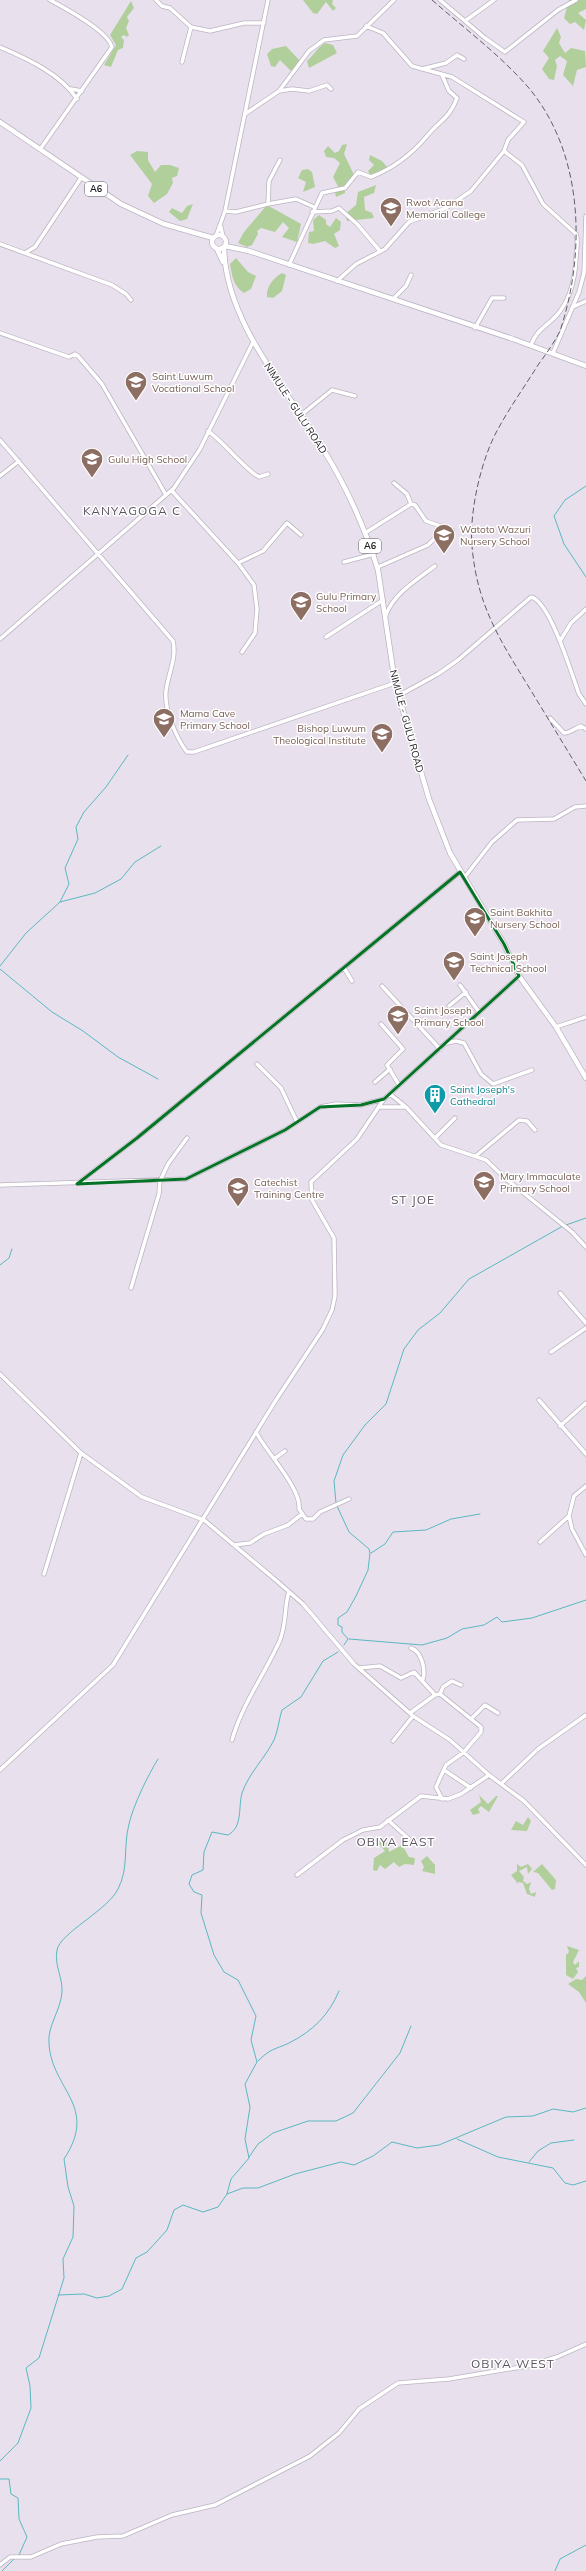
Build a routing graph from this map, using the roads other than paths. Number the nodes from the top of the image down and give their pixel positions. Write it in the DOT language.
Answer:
graph roads {
  1 [pos="50,0"];
  2 [pos="156,0"];
  3 [pos="268,0"];
  4 [pos="394,0"];
  5 [pos="440,0"];
  6 [pos="494,0"];
  7 [pos="576,0"];
  8 [pos="465,21"];
  9 [pos="264,23"];
  10 [pos="366,26"];
  11 [pos="191,27"];
  12 [pos="0,47"];
  13 [pos="464,59"];
  14 [pos="182,62"];
  15 [pos="421,69"];
  16 [pos="442,75"];
  17 [pos="71,89"];
  18 [pos="331,89"];
  19 [pos="82,91"];
  20 [pos="279,91"];
  21 [pos="77,99"];
  22 [pos="245,114"];
  23 [pos="0,122"];
  24 [pos="41,148"];
  25 [pos="504,151"];
  26 [pos="280,160"];
  27 [pos="81,178"];
  28 [pos="268,204"];
  29 [pos="314,207"];
  30 [pos="225,211"];
  31 [pos="312,212"];
  32 [pos="586,216"];
  33 [pos="221,226"];
  34 [pos="202,236"];
  35 [pos="215,237"];
  36 [pos="223,237"];
  37 [pos="212,243"];
  38 [pos="0,244"];
  39 [pos="225,245"];
  40 [pos="36,247"];
  41 [pos="217,249"];
  42 [pos="380,251"];
  43 [pos="25,253"];
  44 [pos="38,257"];
  45 [pos="224,264"];
  46 [pos="289,265"];
  47 [pos="411,275"];
  48 [pos="337,281"];
  49 [pos="504,298"];
  50 [pos="394,299"];
  51 [pos="131,300"];
  52 [pos="586,300"];
  53 [pos="573,307"];
  54 [pos="475,328"];
  55 [pos="0,333"];
  56 [pos="254,342"];
  57 [pos="531,345"];
  58 [pos="553,353"];
  59 [pos="586,366"];
  60 [pos="355,396"];
  61 [pos="301,415"];
  62 [pos="208,431"];
  63 [pos="0,440"];
  64 [pos="19,460"];
  65 [pos="268,474"];
  66 [pos="0,476"];
  67 [pos="394,483"];
  68 [pos="172,490"];
  69 [pos="166,495"];
  70 [pos="411,504"];
  71 [pos="446,527"];
  72 [pos="452,530"];
  73 [pos="365,533"];
  74 [pos="301,535"];
  75 [pos="374,554"];
  76 [pos="98,556"];
  77 [pos="344,562"];
  78 [pos="238,563"];
  79 [pos="435,566"];
  80 [pos="378,568"];
  81 [pos="383,600"];
  82 [pos="586,610"];
  83 [pos="384,620"];
  84 [pos="326,637"];
  85 [pos="0,639"];
  86 [pos="560,641"];
  87 [pos="242,652"];
  88 [pos="394,683"];
  89 [pos="398,696"];
  90 [pos="586,704"];
  91 [pos="550,718"];
  92 [pos="586,729"];
  93 [pos="586,806"];
  94 [pos="460,872"];
  95 [pos="464,878"];
  96 [pos="344,968"];
  97 [pos="519,976"];
  98 [pos="352,982"];
  99 [pos="460,985"];
  100 [pos="382,986"];
  101 [pos="466,992"];
  102 [pos="449,1006"];
  103 [pos="479,1012"];
  104 [pos="586,1017"];
  105 [pos="381,1024"];
  106 [pos="556,1027"];
  107 [pos="446,1044"];
  108 [pos="440,1049"];
  109 [pos="257,1064"];
  110 [pos="390,1068"];
  111 [pos="532,1070"];
  112 [pos="586,1078"];
  113 [pos="375,1082"];
  114 [pos="399,1085"];
  115 [pos="390,1094"];
  116 [pos="384,1099"];
  117 [pos="380,1107"];
  118 [pos="406,1107"];
  119 [pos="455,1118"];
  120 [pos="298,1122"];
  121 [pos="535,1130"];
  122 [pos="187,1138"];
  123 [pos="435,1138"];
  124 [pos="476,1155"];
  125 [pos="160,1181"];
  126 [pos="77,1184"];
  127 [pos="0,1185"];
  128 [pos="586,1247"];
  129 [pos="131,1288"];
  130 [pos="560,1293"];
  131 [pos="586,1322"];
  132 [pos="586,1328"];
  133 [pos="551,1352"];
  134 [pos="0,1374"];
  135 [pos="539,1400"];
  136 [pos="586,1403"];
  137 [pos="560,1426"];
  138 [pos="256,1432"];
  139 [pos="285,1451"];
  140 [pos="81,1453"];
  141 [pos="586,1454"];
  142 [pos="274,1459"];
  143 [pos="586,1486"];
  144 [pos="349,1499"];
  145 [pos="302,1514"];
  146 [pos="569,1516"];
  147 [pos="299,1518"];
  148 [pos="306,1519"];
  149 [pos="204,1520"];
  150 [pos="540,1542"];
  151 [pos="234,1545"];
  152 [pos="586,1555"];
  153 [pos="44,1574"];
  154 [pos="289,1592"];
  155 [pos="411,1648"];
  156 [pos="359,1668"];
  157 [pos="423,1679"];
  158 [pos="460,1685"];
  159 [pos="440,1694"];
  160 [pos="435,1695"];
  161 [pos="498,1713"];
  162 [pos="412,1714"];
  163 [pos="586,1715"];
  164 [pos="471,1719"];
  165 [pos="232,1740"];
  166 [pos="393,1741"];
  167 [pos="464,1752"];
  168 [pos="0,1770"];
  169 [pos="444,1770"];
  170 [pos="489,1775"];
  171 [pos="502,1783"];
  172 [pos="471,1788"];
  173 [pos="442,1799"];
  174 [pos="388,1820"];
  175 [pos="409,1839"];
  176 [pos="586,1865"];
  177 [pos="296,1875"];
  178 [pos="586,2344"];
  179 [pos="0,2565"];
  1 -- 19 [label="street"];
  2 -- 11 [label="street"];
  3 -- 9 [label="street"];
  4 -- 10 [label="street"];
  5 -- 8 [label="street"];
  6 -- 8 [label="street"];
  7 -- 8 [label="street"];
  9 -- 11 [label="street"];
  9 -- 22 [label="street"];
  10 -- 15 [label="street"];
  10 -- 20 [label="street"];
  11 -- 14 [label="street"];
  12 -- 17 [label="street"];
  13 -- 15 [label="street"];
  15 -- 16 [label="street"];
  16 -- 25 [label="street"];
  16 -- 29 [label="street"];
  17 -- 19 [label="street"];
  17 -- 21 [label="street"];
  18 -- 20 [label="street"];
  19 -- 21 [label="street"];
  20 -- 22 [label="street"];
  21 -- 24 [label="street"];
  22 -- 30 [label="street"];
  23 -- 24 [label="main road, A6"];
  24 -- 27 [label="main road, A6"];
  25 -- 42 [label="street"];
  25 -- 57 [label="street"];
  26 -- 28 [label="street"];
  27 -- 34 [label="main road, A6"];
  27 -- 40 [label="street"];
  28 -- 29 [label="street"];
  28 -- 30 [label="street"];
  29 -- 31 [label="street"];
  30 -- 33 [label="street"];
  31 -- 42 [label="street"];
  31 -- 46 [label="street"];
  32 -- 53 [label="street"];
  33 -- 35 [label="street"];
  33 -- 36 [label="street"];
  34 -- 35 [label="main road, A6"];
  34 -- 37 [label="main road, A6"];
  35 -- 36 [label="main road, A6"];
  35 -- 37 [label="main road"];
  36 -- 39 [label="main road"];
  37 -- 41 [label="main road, A6"];
  38 -- 43 [label="street"];
  39 -- 41 [label="main road"];
  39 -- 45 [label="main road, NIMULE - GULU ROAD / A6"];
  39 -- 46 [label="main road"];
  40 -- 43 [label="street"];
  40 -- 44 [label="street"];
  41 -- 45 [label="main road, NIMULE - GULU ROAD / A6"];
  42 -- 48 [label="street"];
  43 -- 44 [label="street"];
  44 -- 51 [label="street"];
  45 -- 56 [label="main road, NIMULE - GULU ROAD / A6"];
  46 -- 48 [label="main road"];
  47 -- 50 [label="street"];
  48 -- 50 [label="main road"];
  49 -- 54 [label="street"];
  50 -- 54 [label="main road"];
  52 -- 53 [label="street"];
  53 -- 58 [label="street"];
  54 -- 57 [label="main road"];
  55 -- 69 [label="street"];
  56 -- 61 [label="main road, NIMULE - GULU ROAD / A6"];
  56 -- 62 [label="street"];
  57 -- 58 [label="main road"];
  58 -- 59 [label="main road"];
  60 -- 61 [label="street"];
  61 -- 73 [label="main road, NIMULE - GULU ROAD / A6"];
  62 -- 65 [label="street"];
  62 -- 68 [label="street"];
  63 -- 64 [label="street"];
  64 -- 66 [label="street"];
  64 -- 76 [label="street"];
  67 -- 70 [label="street"];
  68 -- 69 [label="street"];
  68 -- 78 [label="street"];
  69 -- 76 [label="street"];
  70 -- 71 [label="street"];
  70 -- 73 [label="street"];
  71 -- 72 [label="street"];
  71 -- 80 [label="street"];
  73 -- 75 [label="main road, NIMULE - GULU ROAD / A6"];
  74 -- 78 [label="street"];
  75 -- 77 [label="street"];
  75 -- 80 [label="main road, NIMULE - GULU ROAD / A6"];
  76 -- 85 [label="street"];
  76 -- 88 [label="street"];
  78 -- 87 [label="street"];
  79 -- 83 [label="street"];
  80 -- 81 [label="main road, NIMULE - GULU ROAD / A6"];
  81 -- 83 [label="main road, NIMULE - GULU ROAD / A6"];
  81 -- 84 [label="street"];
  82 -- 86 [label="street"];
  83 -- 88 [label="main road, NIMULE - GULU ROAD / A6"];
  86 -- 89 [label="street"];
  86 -- 90 [label="street"];
  88 -- 89 [label="main road, NIMULE - GULU ROAD / A6"];
  89 -- 94 [label="main road, NIMULE - GULU ROAD / A6"];
  91 -- 92 [label="street"];
  93 -- 95 [label="street"];
  94 -- 95 [label="main road, NIMULE - GULU ROAD / A6"];
  94 -- 96 [label="street"];
  95 -- 97 [label="main road, NIMULE - GULU ROAD / A6"];
  96 -- 98 [label="street"];
  96 -- 126 [label="street"];
  97 -- 103 [label="street"];
  97 -- 106 [label="main road, NIMULE - GULU ROAD / A6"];
  99 -- 101 [label="street"];
  100 -- 108 [label="street"];
  101 -- 102 [label="street"];
  101 -- 103 [label="street"];
  103 -- 107 [label="street"];
  104 -- 106 [label="street"];
  105 -- 110 [label="street"];
  106 -- 112 [label="main road, NIMULE - GULU ROAD / A6"];
  107 -- 108 [label="street"];
  107 -- 111 [label="street"];
  108 -- 114 [label="street"];
  109 -- 120 [label="street"];
  110 -- 113 [label="street"];
  110 -- 114 [label="street"];
  114 -- 115 [label="street"];
  115 -- 116 [label="street"];
  115 -- 118 [label="street"];
  116 -- 117 [label="street"];
  116 -- 120 [label="street"];
  117 -- 118 [label="street"];
  117 -- 138 [label="street"];
  118 -- 123 [label="street"];
  119 -- 123 [label="street"];
  120 -- 125 [label="street"];
  121 -- 124 [label="street"];
  122 -- 125 [label="street"];
  123 -- 124 [label="street"];
  124 -- 128 [label="street"];
  125 -- 126 [label="street"];
  125 -- 129 [label="street"];
  126 -- 127 [label="street"];
  130 -- 131 [label="street"];
  132 -- 133 [label="street"];
  134 -- 140 [label="street"];
  135 -- 137 [label="street"];
  136 -- 137 [label="street"];
  137 -- 141 [label="street"];
  138 -- 142 [label="street"];
  138 -- 149 [label="street"];
  139 -- 142 [label="street"];
  140 -- 149 [label="street"];
  140 -- 153 [label="street"];
  142 -- 145 [label="street"];
  143 -- 146 [label="street"];
  144 -- 148 [label="street"];
  145 -- 147 [label="street"];
  145 -- 148 [label="street"];
  146 -- 150 [label="street"];
  146 -- 152 [label="street"];
  147 -- 148 [label="street"];
  147 -- 151 [label="street"];
  149 -- 151 [label="street"];
  149 -- 168 [label="street"];
  151 -- 154 [label="street"];
  154 -- 156 [label="street"];
  154 -- 165 [label="street"];
  155 -- 157 [label="street"];
  156 -- 157 [label="street"];
  156 -- 162 [label="street"];
  157 -- 160 [label="street"];
  158 -- 159 [label="street"];
  159 -- 160 [label="street"];
  159 -- 164 [label="street"];
  160 -- 162 [label="street"];
  161 -- 164 [label="street"];
  162 -- 166 [label="street"];
  162 -- 167 [label="street"];
  163 -- 171 [label="street"];
  164 -- 167 [label="street"];
  167 -- 169 [label="street"];
  167 -- 170 [label="street"];
  169 -- 172 [label="street"];
  169 -- 173 [label="street"];
  170 -- 171 [label="street"];
  170 -- 172 [label="street"];
  171 -- 176 [label="street"];
  172 -- 173 [label="street"];
  173 -- 174 [label="street"];
  174 -- 175 [label="street"];
  174 -- 177 [label="street"];
  178 -- 179 [label="street"];
}
